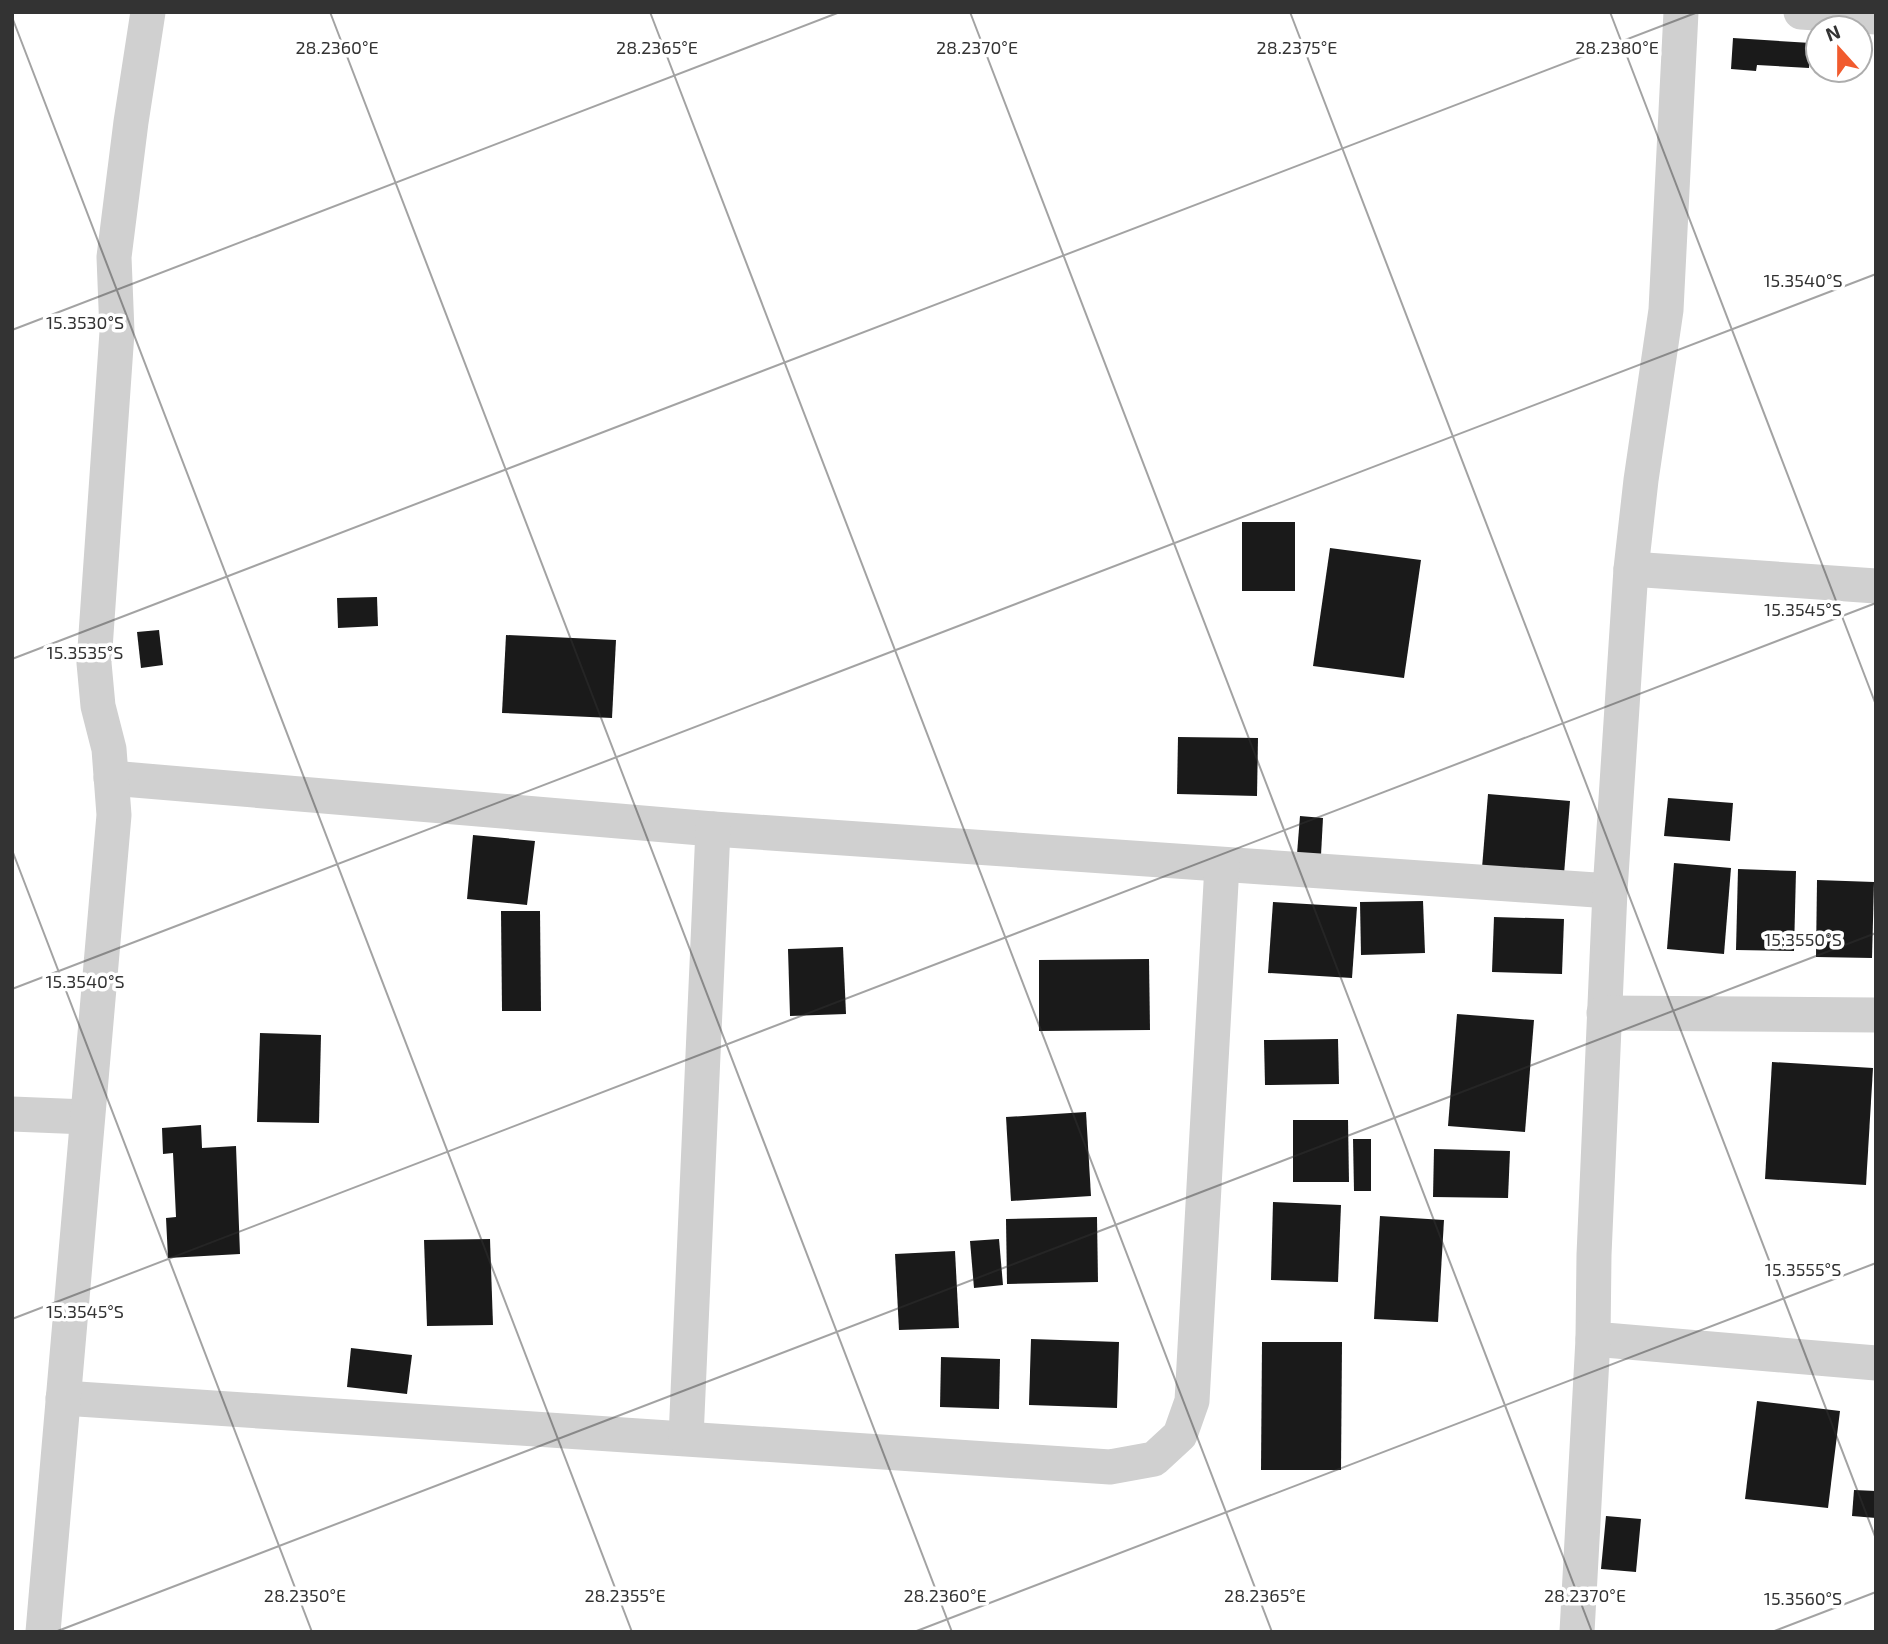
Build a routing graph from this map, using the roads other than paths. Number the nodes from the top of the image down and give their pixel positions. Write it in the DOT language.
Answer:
graph roads {
  1 [pos="148,12"];
  2 [pos="1681,12"];
  3 [pos="1801,12"];
  4 [pos="1876,17"];
  5 [pos="1631,569"];
  6 [pos="1876,586"];
  7 [pos="111,778"];
  8 [pos="713,830"];
  9 [pos="1222,865"];
  10 [pos="1610,891"];
  11 [pos="1604,1013"];
  12 [pos="1876,1015"];
  13 [pos="12,1114"];
  14 [pos="87,1117"];
  15 [pos="1593,1339"];
  16 [pos="1876,1363"];
  17 [pos="62,1398"];
  18 [pos="686,1438"];
  19 [pos="43,1632"];
  20 [pos="1577,1632"];
  1 -- 7 [label="street"];
  2 -- 5 [label="street"];
  3 -- 4 [label="street"];
  5 -- 6 [label="street"];
  5 -- 10 [label="street"];
  7 -- 8 [label="street"];
  7 -- 14 [label="street"];
  8 -- 9 [label="street"];
  8 -- 18 [label="street"];
  9 -- 10 [label="street"];
  9 -- 18 [label="street"];
  10 -- 11 [label="street"];
  11 -- 12 [label="street"];
  11 -- 15 [label="street"];
  13 -- 14 [label="street"];
  14 -- 17 [label="street"];
  15 -- 16 [label="street"];
  15 -- 20 [label="street"];
  17 -- 18 [label="street"];
  17 -- 19 [label="street"];
}
